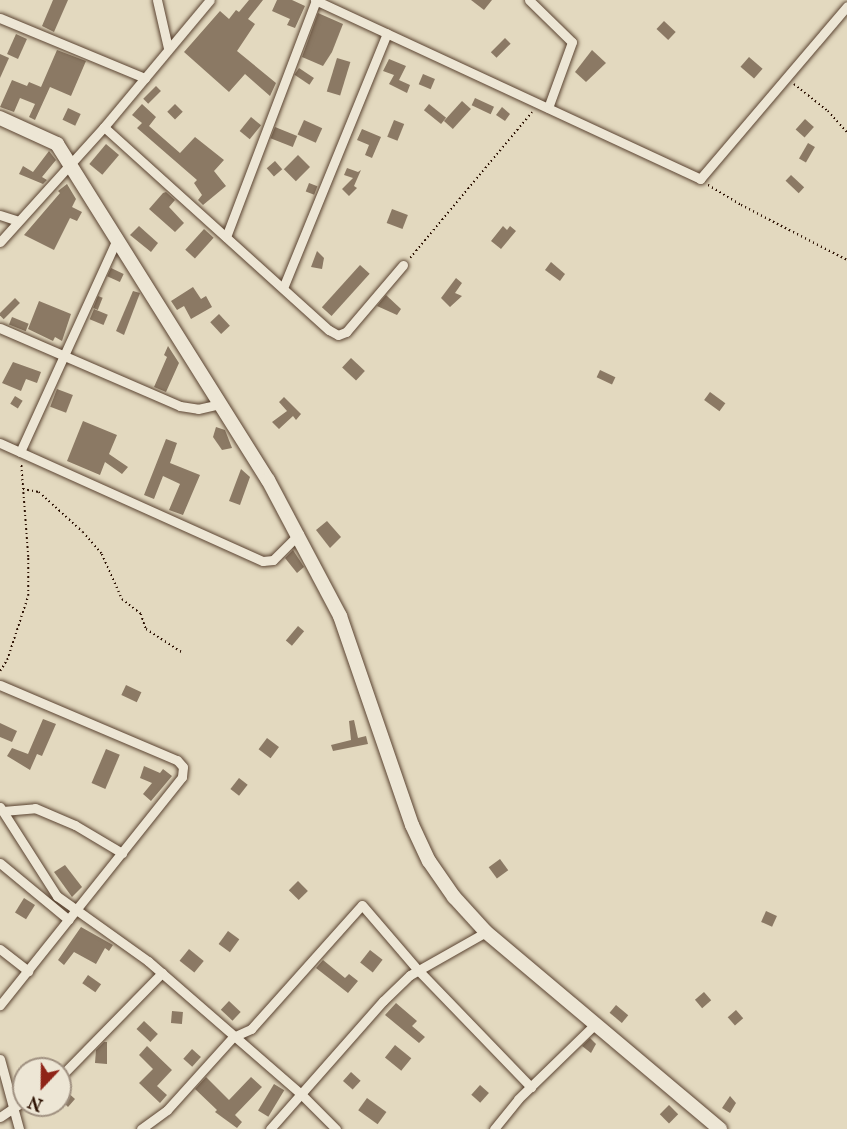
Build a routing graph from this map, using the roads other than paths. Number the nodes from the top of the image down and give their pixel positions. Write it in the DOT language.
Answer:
graph roads {
  1 [pos="157,0"];
  2 [pos="210,0"];
  3 [pos="316,0"];
  4 [pos="529,0"];
  5 [pos="847,6"];
  6 [pos="0,18"];
  7 [pos="387,33"];
  8 [pos="168,48"];
  9 [pos="145,78"];
  10 [pos="548,108"];
  11 [pos="0,117"];
  12 [pos="104,127"];
  13 [pos="70,164"];
  14 [pos="0,214"];
  15 [pos="18,222"];
  16 [pos="118,237"];
  17 [pos="226,237"];
  18 [pos="0,242"];
  19 [pos="404,265"];
  20 [pos="283,288"];
  21 [pos="0,328"];
  22 [pos="63,357"];
  23 [pos="219,405"];
  24 [pos="0,443"];
  25 [pos="20,452"];
  26 [pos="299,534"];
  27 [pos="0,685"];
  28 [pos="1,809"];
  29 [pos="122,853"];
  30 [pos="0,863"];
  31 [pos="75,911"];
  32 [pos="69,920"];
  33 [pos="486,932"];
  34 [pos="0,950"];
  35 [pos="418,970"];
  36 [pos="28,971"];
  37 [pos="162,973"];
  38 [pos="0,1005"];
  39 [pos="595,1023"];
  40 [pos="233,1037"];
  41 [pos="0,1059"];
  42 [pos="72,1065"];
  43 [pos="531,1087"];
  44 [pos="300,1094"];
  45 [pos="12,1101"];
  46 [pos="141,1129"];
  47 [pos="270,1129"];
  48 [pos="336,1129"];
  49 [pos="494,1129"];
  50 [pos="720,1129"];
  1 -- 8 [label="street"];
  2 -- 8 [label="street"];
  3 -- 7 [label="street"];
  3 -- 17 [label="street"];
  4 -- 10 [label="street"];
  5 -- 10 [label="street"];
  6 -- 9 [label="street"];
  7 -- 10 [label="street"];
  7 -- 20 [label="street"];
  8 -- 9 [label="street"];
  9 -- 12 [label="street"];
  11 -- 13 [label="main road"];
  12 -- 13 [label="street"];
  12 -- 17 [label="street"];
  13 -- 15 [label="street"];
  13 -- 16 [label="main road"];
  14 -- 15 [label="street"];
  15 -- 18 [label="street"];
  16 -- 22 [label="street"];
  16 -- 23 [label="main road"];
  17 -- 20 [label="street"];
  19 -- 20 [label="street"];
  21 -- 22 [label="street"];
  22 -- 23 [label="street"];
  22 -- 25 [label="street"];
  23 -- 26 [label="main road"];
  24 -- 25 [label="street"];
  25 -- 26 [label="street"];
  26 -- 33 [label="main road"];
  27 -- 29 [label="street"];
  28 -- 29 [label="street"];
  28 -- 31 [label="street"];
  29 -- 31 [label="street"];
  30 -- 32 [label="street"];
  31 -- 32 [label="street"];
  31 -- 37 [label="street"];
  32 -- 36 [label="street"];
  33 -- 35 [label="street"];
  33 -- 39 [label="main road"];
  34 -- 36 [label="street"];
  35 -- 40 [label="street"];
  35 -- 43 [label="street"];
  35 -- 44 [label="street"];
  36 -- 38 [label="street"];
  37 -- 40 [label="street"];
  37 -- 42 [label="street"];
  39 -- 43 [label="street"];
  39 -- 50 [label="main road"];
  40 -- 44 [label="street"];
  40 -- 46 [label="street"];
  41 -- 45 [label="street"];
  43 -- 49 [label="street"];
  44 -- 47 [label="street"];
  44 -- 48 [label="street"];
}
